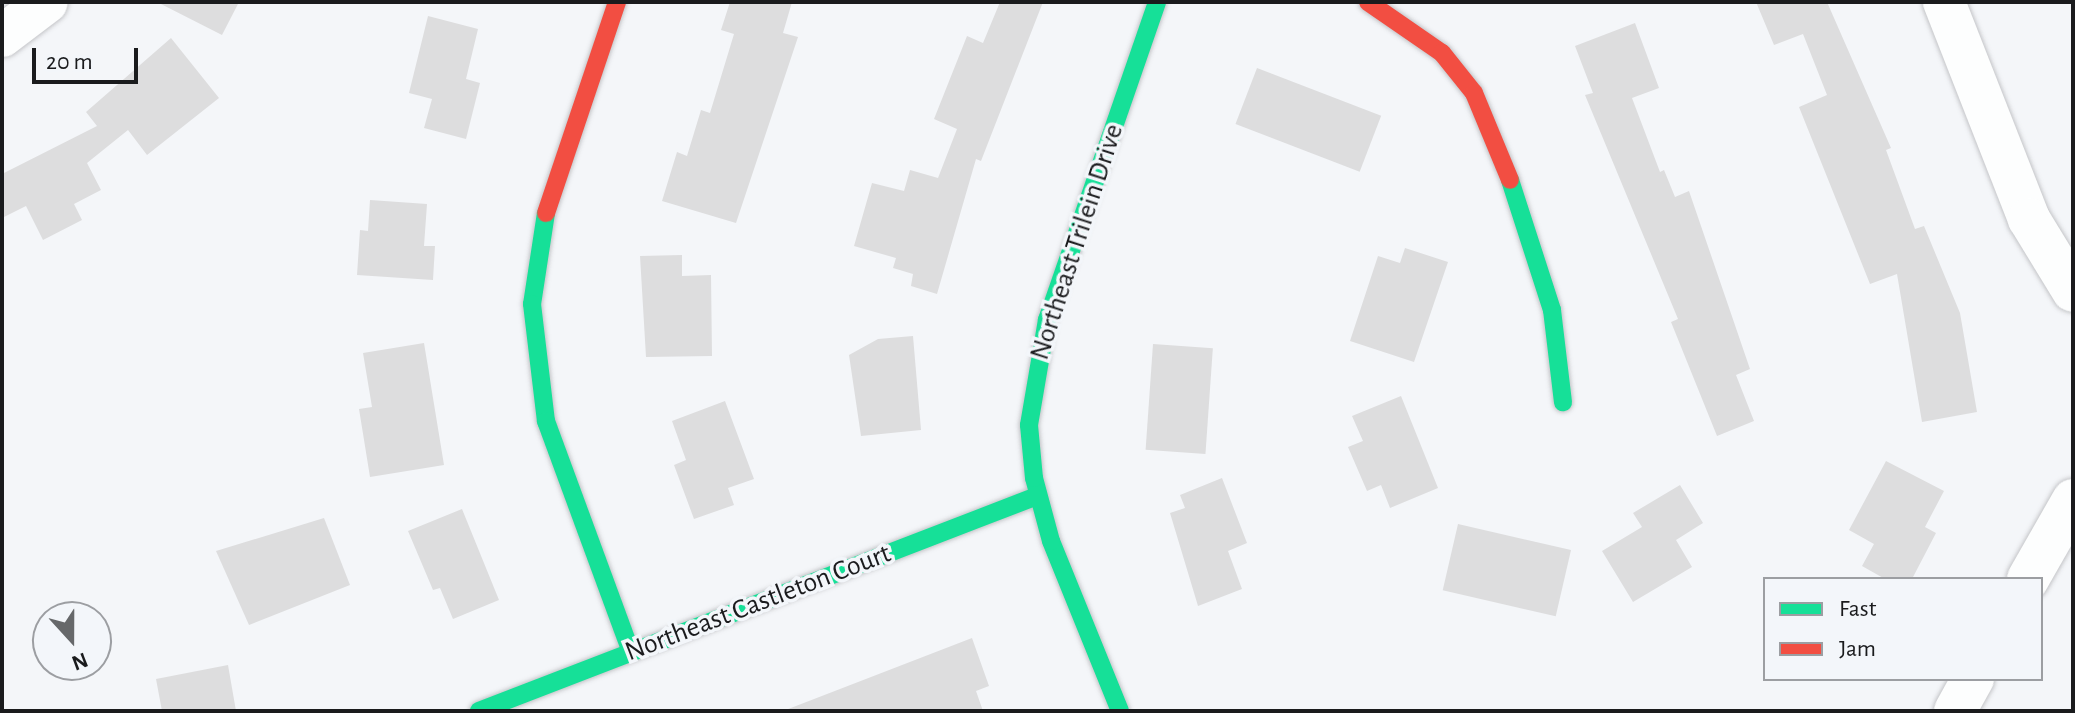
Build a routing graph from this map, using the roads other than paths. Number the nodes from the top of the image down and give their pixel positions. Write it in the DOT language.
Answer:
graph roads {
  1 [pos="47,2"];
  2 [pos="617,2"];
  3 [pos="1157,2"];
  4 [pos="1368,2"];
  5 [pos="1944,2"];
  6 [pos="2,36"];
  7 [pos="2073,291"];
  8 [pos="1563,402"];
  9 [pos="1037,496"];
  10 [pos="2073,500"];
  11 [pos="2029,577"];
  12 [pos="631,652"];
  13 [pos="1972,681"];
  14 [pos="479,711"];
  15 [pos="1120,711"];
  16 [pos="1955,711"];
  1 -- 6 [label="street"];
  2 -- 12 [label="street"];
  3 -- 9 [label="street, Northeast Trilein Drive"];
  4 -- 8 [label="street"];
  5 -- 7 [label="street"];
  9 -- 12 [label="street, Northeast Castleton Court"];
  9 -- 15 [label="street, Northeast Trilein Drive"];
  10 -- 11 [label="street"];
  12 -- 14 [label="street, Northeast Castleton Court"];
  13 -- 16 [label="street"];
}
